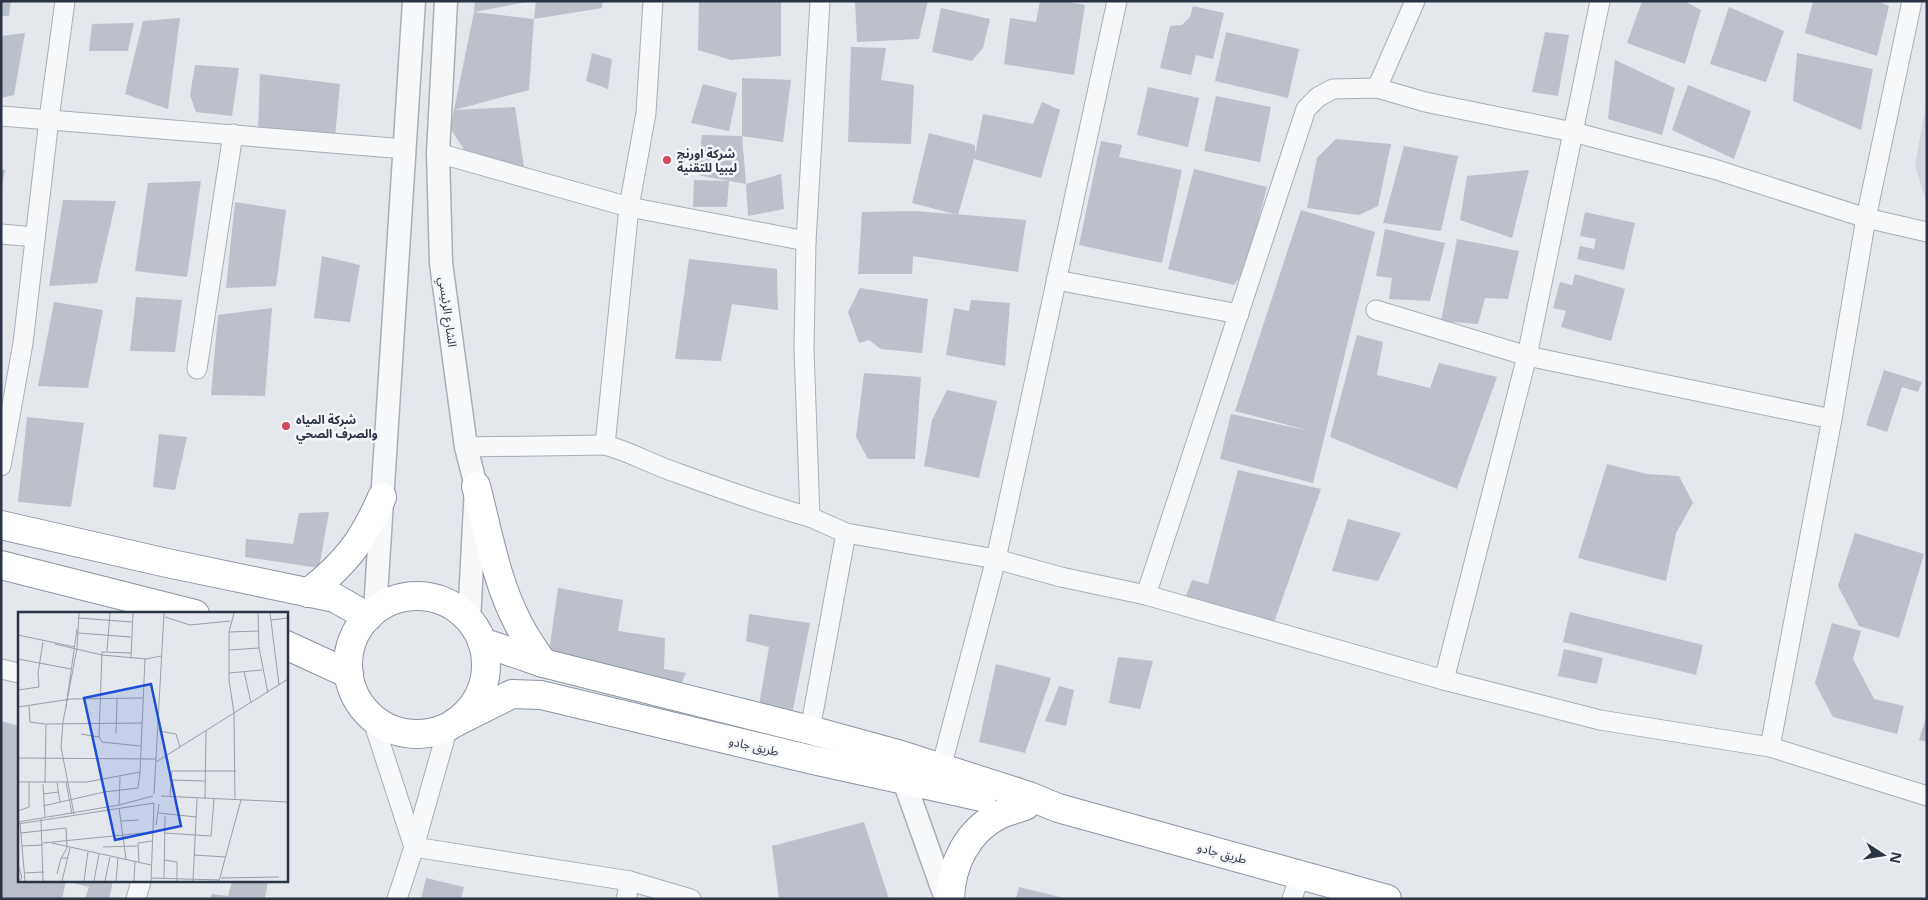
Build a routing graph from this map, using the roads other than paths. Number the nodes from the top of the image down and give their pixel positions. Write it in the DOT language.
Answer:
graph roads {
  1 [pos="65,1"];
  2 [pos="414,1"];
  3 [pos="446,1"];
  4 [pos="653,1"];
  5 [pos="820,1"];
  6 [pos="1117,1"];
  7 [pos="1414,1"];
  8 [pos="1600,1"];
  9 [pos="1912,1"];
  10 [pos="1377,88"];
  11 [pos="1,116"];
  12 [pos="49,119"];
  13 [pos="1573,132"];
  14 [pos="233,134"];
  15 [pos="405,149"];
  16 [pos="438,152"];
  17 [pos="629,207"];
  18 [pos="1866,218"];
  19 [pos="1927,232"];
  20 [pos="1,234"];
  21 [pos="36,237"];
  22 [pos="806,241"];
  23 [pos="1056,280"];
  24 [pos="1376,310"];
  25 [pos="1239,314"];
  26 [pos="1527,356"];
  27 [pos="197,369"];
  28 [pos="1832,419"];
  29 [pos="605,445"];
  30 [pos="466,447"];
  31 [pos="1,466"];
  32 [pos="476,486"];
  33 [pos="382,497"];
  34 [pos="810,517"];
  35 [pos="1,525"];
  36 [pos="846,533"];
  37 [pos="996,559"];
  38 [pos="1,565"];
  39 [pos="308,592"];
  40 [pos="1146,595"];
  41 [pos="188,612"];
  42 [pos="372,614"];
  43 [pos="476,632"];
  44 [pos="288,646"];
  45 [pos="543,663"];
  46 [pos="1,669"];
  47 [pos="18,673"];
  48 [pos="349,674"];
  49 [pos="1444,680"];
  50 [pos="372,718"];
  51 [pos="452,725"];
  52 [pos="810,730"];
  53 [pos="1770,747"];
  54 [pos="903,768"];
  55 [pos="941,768"];
  56 [pos="1927,796"];
  57 [pos="1025,806"];
  58 [pos="1058,808"];
  59 [pos="414,847"];
  60 [pos="141,882"];
  61 [pos="1296,887"];
  62 [pos="628,890"];
  63 [pos="136,899"];
  64 [pos="397,899"];
  65 [pos="691,899"];
  66 [pos="948,899"];
  67 [pos="1387,899"];
  1 -- 12 [label="street"];
  2 -- 15 [label="street"];
  3 -- 16 [label="street, الشارع الرئيسي"];
  4 -- 17 [label="street"];
  5 -- 22 [label="street"];
  6 -- 23 [label="street"];
  7 -- 10 [label="street"];
  8 -- 13 [label="street"];
  9 -- 18 [label="street"];
  10 -- 13 [label="street"];
  10 -- 25 [label="street"];
  11 -- 12 [label="street"];
  12 -- 14 [label="street"];
  12 -- 21 [label="street"];
  13 -- 18 [label="street"];
  13 -- 26 [label="street"];
  14 -- 15 [label="street"];
  14 -- 27 [label="street"];
  15 -- 33 [label="street"];
  16 -- 17 [label="street"];
  16 -- 30 [label="street, الشارع الرئيسي"];
  17 -- 22 [label="street"];
  17 -- 29 [label="street"];
  18 -- 19 [label="street"];
  18 -- 28 [label="street"];
  20 -- 21 [label="street"];
  21 -- 31 [label="street"];
  22 -- 34 [label="street"];
  23 -- 25 [label="street"];
  23 -- 37 [label="street"];
  24 -- 26 [label="street"];
  25 -- 40 [label="street"];
  26 -- 28 [label="street"];
  26 -- 49 [label="street"];
  28 -- 53 [label="street"];
  29 -- 30 [label="street"];
  29 -- 34 [label="street"];
  30 -- 32 [label="street, الشارع الرئيسي"];
  32 -- 43 [label="street, الشارع الرئيسي"];
  32 -- 45 [label="highway"];
  33 -- 39 [label="highway"];
  33 -- 42 [label="street"];
  34 -- 36 [label="street"];
  35 -- 39 [label="highway"];
  36 -- 37 [label="street"];
  36 -- 52 [label="street"];
  37 -- 40 [label="street"];
  37 -- 55 [label="street"];
  38 -- 41 [label="highway"];
  39 -- 42 [label="highway"];
  40 -- 49 [label="street"];
  42 -- 43 [label="highway"];
  42 -- 48 [label="highway"];
  43 -- 45 [label="highway, طريق جادو"];
  43 -- 51 [label="highway"];
  44 -- 48 [label="highway"];
  45 -- 52 [label="highway, طريق جادو"];
  46 -- 47 [label="street"];
  48 -- 50 [label="highway"];
  49 -- 53 [label="street"];
  50 -- 51 [label="highway"];
  50 -- 59 [label="street"];
  51 -- 54 [label="highway, طريق جادو"];
  51 -- 59 [label="street"];
  52 -- 54 [label="highway, طريق جادو"];
  53 -- 56 [label="street"];
  54 -- 55 [label="highway, طريق جادو"];
  54 -- 57 [label="highway, طريق جادو"];
  54 -- 66 [label="street"];
  55 -- 58 [label="highway, طريق جادو"];
  57 -- 58 [label="highway, طريق جادو"];
  57 -- 66 [label="highway"];
  58 -- 61 [label="highway, طريق جادو"];
  59 -- 62 [label="street"];
  59 -- 64 [label="street"];
  60 -- 63 [label="street"];
  61 -- 67 [label="highway, طريق جادو"];
  62 -- 65 [label="street"];
}
